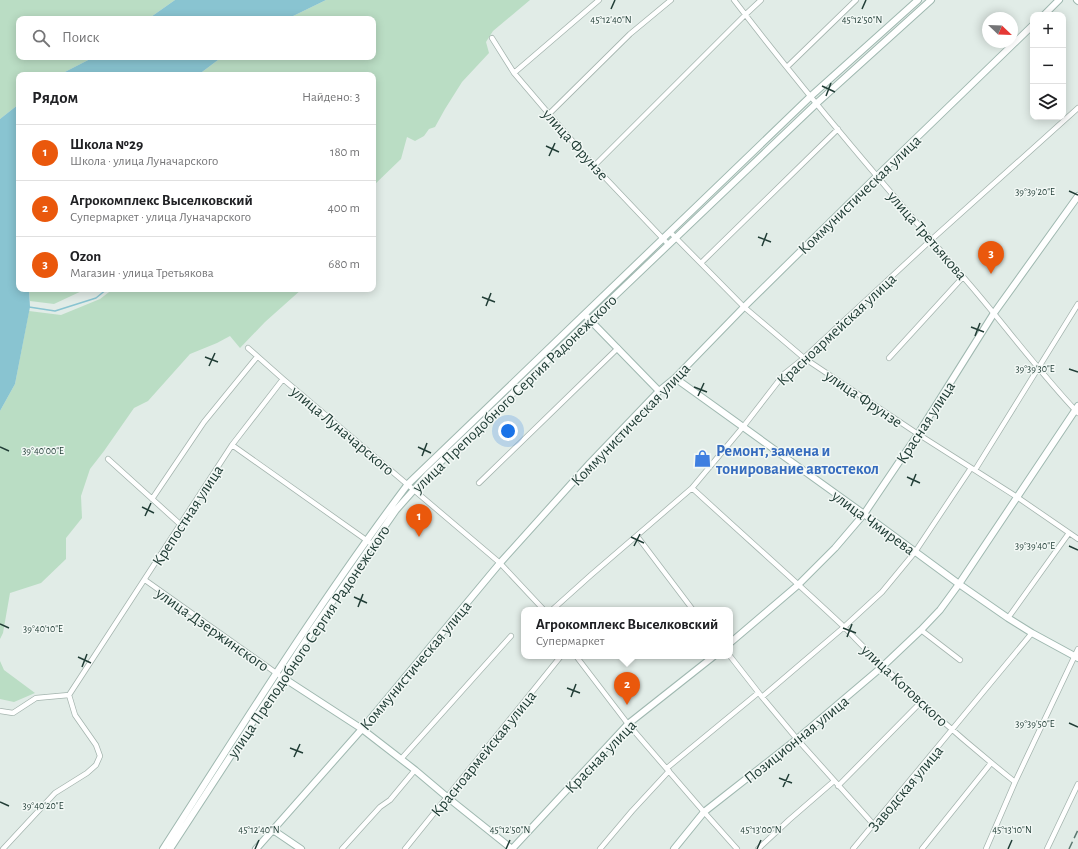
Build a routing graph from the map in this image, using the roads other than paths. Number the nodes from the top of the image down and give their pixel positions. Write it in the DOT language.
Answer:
graph roads {
  1 [pos="599,0"];
  2 [pos="671,0"];
  3 [pos="734,0"];
  4 [pos="761,0"];
  5 [pos="856,0"];
  6 [pos="918,0"];
  7 [pos="931,0"];
  8 [pos="1059,0"];
  9 [pos="1047,12"];
  10 [pos="745,15"];
  11 [pos="1030,28"];
  12 [pos="492,38"];
  13 [pos="787,67"];
  14 [pos="514,73"];
  15 [pos="811,96"];
  16 [pos="816,103"];
  17 [pos="1078,108"];
  18 [pos="549,114"];
  19 [pos="838,129"];
  20 [pos="594,166"];
  21 [pos="877,176"];
  22 [pos="1078,196"];
  23 [pos="670,232"];
  24 [pos="675,238"];
  25 [pos="663,239"];
  26 [pos="931,240"];
  27 [pos="668,244"];
  28 [pos="701,263"];
  29 [pos="963,277"];
  30 [pos="1078,304"];
  31 [pos="744,306"];
  32 [pos="994,313"];
  33 [pos="587,317"];
  34 [pos="248,348"];
  35 [pos="618,348"];
  36 [pos="257,357"];
  37 [pos="804,358"];
  38 [pos="889,358"];
  39 [pos="1038,368"];
  40 [pos="675,378"];
  41 [pos="283,379"];
  42 [pos="659,392"];
  43 [pos="1077,410"];
  44 [pos="743,427"];
  45 [pos="918,434"];
  46 [pos="232,445"];
  47 [pos="108,459"];
  48 [pos="973,469"];
  49 [pos="479,483"];
  50 [pos="408,484"];
  51 [pos="692,488"];
  52 [pos="414,489"];
  53 [pos="1017,497"];
  54 [pos="152,498"];
  55 [pos="864,514"];
  56 [pos="181,525"];
  57 [pos="1068,533"];
  58 [pos="637,536"];
  59 [pos="1078,539"];
  60 [pos="367,540"];
  61 [pos="372,544"];
  62 [pos="915,552"];
  63 [pos="500,563"];
  64 [pos="145,580"];
  65 [pos="959,584"];
  66 [pos="798,585"];
  67 [pos="541,607"];
  68 [pos="555,607"];
  69 [pos="691,607"];
  70 [pos="1008,618"];
  71 [pos="844,627"];
  72 [pos="921,630"];
  73 [pos="1032,633"];
  74 [pos="511,636"];
  75 [pos="733,640"];
  76 [pos="1078,649"];
  77 [pos="1076,657"];
  78 [pos="560,659"];
  79 [pos="578,659"];
  80 [pos="710,659"];
  81 [pos="732,659"];
  82 [pos="960,660"];
  83 [pos="883,666"];
  84 [pos="276,673"];
  85 [pos="282,677"];
  86 [pos="69,695"];
  87 [pos="760,695"];
  88 [pos="921,702"];
  89 [pos="0,711"];
  90 [pos="628,724"];
  91 [pos="362,729"];
  92 [pos="953,730"];
  93 [pos="797,740"];
  94 [pos="401,759"];
  95 [pos="990,763"];
  96 [pos="415,770"];
  97 [pos="668,770"];
  98 [pos="834,781"];
  99 [pos="1015,782"];
  100 [pos="1078,784"];
  101 [pos="838,786"];
  102 [pos="447,797"];
  103 [pos="704,812"];
  104 [pos="874,825"];
  105 [pos="273,830"];
  106 [pos="0,843"];
  107 [pos="5,848"];
  108 [pos="163,849"];
  109 [pos="170,849"];
  110 [pos="256,849"];
  111 [pos="301,849"];
  112 [pos="342,849"];
  113 [pos="405,849"];
  114 [pos="512,849"];
  115 [pos="600,849"];
  116 [pos="674,849"];
  117 [pos="737,849"];
  118 [pos="758,849"];
  119 [pos="853,849"];
  120 [pos="922,849"];
  121 [pos="986,849"];
  122 [pos="1047,849"];
  1 -- 14 [label="street"];
  2 -- 18 [label="street"];
  3 -- 10 [label="street, улица Третьякова"];
  4 -- 10 [label="street"];
  5 -- 13 [label="street"];
  6 -- 15 [label="street, улица Преподобного Сергия Радонежского"];
  7 -- 16 [label="street, улица Преподобного Сергия Радонежского"];
  8 -- 9 [label="street"];
  10 -- 13 [label="street, улица Третьякова"];
  10 -- 20 [label="street"];
  11 -- 21 [label="street, Коммунистическая улица"];
  12 -- 14 [label="street, улица Фрунзе"];
  13 -- 15 [label="street, улица Третьякова"];
  14 -- 18 [label="street, улица Фрунзе"];
  15 -- 16 [label="street, улица Третьякова"];
  15 -- 23 [label="street, улица Преподобного Сергия Радонежского"];
  16 -- 19 [label="street, улица Третьякова"];
  16 -- 24 [label="street, улица Преподобного Сергия Радонежского"];
  17 -- 26 [label="street, Красноармейская улица"];
  18 -- 20 [label="street, улица Фрунзе"];
  19 -- 21 [label="street, улица Третьякова"];
  19 -- 28 [label="street"];
  20 -- 25 [label="street, улица Фрунзе"];
  21 -- 26 [label="street, улица Третьякова"];
  21 -- 31 [label="street, Коммунистическая улица"];
  22 -- 32 [label="street, Красная улица"];
  23 -- 24 [label="street, улица Фрунзе"];
  23 -- 25 [label="street, улица Преподобного Сергия Радонежского"];
  24 -- 27 [label="street, улица Преподобного Сергия Радонежского"];
  24 -- 28 [label="street, улица Фрунзе"];
  25 -- 27 [label="street, улица Фрунзе"];
  25 -- 33 [label="street, улица Преподобного Сергия Радонежского"];
  26 -- 29 [label="street, улица Третьякова"];
  26 -- 37 [label="street, Красноармейская улица"];
  27 -- 33 [label="street, улица Преподобного Сергия Радонежского"];
  28 -- 31 [label="street, улица Фрунзе"];
  29 -- 32 [label="street, улица Третьякова"];
  29 -- 38 [label="street"];
  30 -- 39 [label="street"];
  31 -- 37 [label="street, улица Фрунзе"];
  31 -- 40 [label="street, Коммунистическая улица"];
  32 -- 39 [label="street, улица Третьякова"];
  32 -- 45 [label="street, Красная улица"];
  33 -- 35 [label="street"];
  33 -- 50 [label="street, улица Преподобного Сергия Радонежского"];
  33 -- 52 [label="street, улица Преподобного Сергия Радонежского"];
  34 -- 36 [label="street, улица Луначарского"];
  35 -- 42 [label="street"];
  35 -- 49 [label="street"];
  36 -- 41 [label="street, улица Луначарского"];
  36 -- 54 [label="street"];
  37 -- 44 [label="street, Красноармейская улица"];
  37 -- 45 [label="street, улица Фрунзе"];
  39 -- 43 [label="street, улица Третьякова"];
  39 -- 48 [label="street"];
  40 -- 42 [label="street, Коммунистическая улица"];
  40 -- 44 [label="street, улица Чмирева"];
  41 -- 46 [label="street, Крепостная улица"];
  41 -- 50 [label="street, улица Луначарского"];
  42 -- 63 [label="street, Коммунистическая улица"];
  43 -- 53 [label="street, Позиционная улица"];
  44 -- 51 [label="street, Красноармейская улица"];
  44 -- 55 [label="street, улица Чмирева"];
  45 -- 48 [label="street, улица Фрунзе"];
  45 -- 55 [label="street, Красная улица"];
  46 -- 56 [label="street, Крепостная улица"];
  46 -- 60 [label="street"];
  47 -- 54 [label="street"];
  48 -- 53 [label="street, улица Фрунзе"];
  48 -- 62 [label="street"];
  50 -- 52 [label="street, улица Луначарского"];
  50 -- 60 [label="street, улица Преподобного Сергия Радонежского"];
  51 -- 58 [label="street, Красноармейская улица"];
  51 -- 66 [label="street, улица Котовского"];
  52 -- 61 [label="street, улица Преподобного Сергия Радонежского"];
  52 -- 63 [label="street, улица Луначарского"];
  53 -- 57 [label="street, улица Фрунзе"];
  53 -- 65 [label="street, Позиционная улица"];
  54 -- 56 [label="street"];
  55 -- 62 [label="street, улица Чмирева"];
  55 -- 66 [label="street, Красная улица"];
  56 -- 64 [label="street, Крепостная улица"];
  57 -- 59 [label="street, улица Фрунзе"];
  57 -- 70 [label="street"];
  58 -- 68 [label="street, Красноармейская улица"];
  58 -- 69 [label="street"];
  60 -- 61 [label="street"];
  60 -- 84 [label="street, улица Преподобного Сергия Радонежского"];
  61 -- 85 [label="street, улица Преподобного Сергия Радонежского"];
  62 -- 65 [label="street, улица Чмирева"];
  62 -- 71 [label="street"];
  63 -- 67 [label="street, улица Луначарского"];
  63 -- 91 [label="street, Коммунистическая улица"];
  64 -- 84 [label="street, улица Дзержинского"];
  64 -- 86 [label="street, Крепостная улица"];
  65 -- 70 [label="street, улица Чмирева"];
  65 -- 72 [label="street, Позиционная улица"];
  66 -- 71 [label="street, улица Котовского"];
  66 -- 75 [label="street, Красная улица"];
  70 -- 73 [label="street, улица Чмирева"];
  71 -- 83 [label="street, улица Котовского"];
  71 -- 87 [label="street"];
  72 -- 82 [label="street"];
  72 -- 83 [label="street, Позиционная улица"];
  73 -- 77 [label="street, улица Чмирева"];
  73 -- 92 [label="street, Заводская улица"];
  74 -- 94 [label="street"];
  76 -- 77 [label="street"];
  77 -- 99 [label="street"];
  78 -- 102 [label="street, Красноармейская улица"];
  79 -- 90 [label="street"];
  80 -- 90 [label="street, Красная улица"];
  81 -- 87 [label="street"];
  83 -- 88 [label="street, улица Котовского"];
  83 -- 93 [label="street, Позиционная улица"];
  84 -- 85 [label="street, улица Дзержинского"];
  84 -- 108 [label="street, улица Преподобного Сергия Радонежского"];
  85 -- 91 [label="street, улица Дзержинского"];
  85 -- 109 [label="street, улица Преподобного Сергия Радонежского"];
  86 -- 89 [label="street"];
  86 -- 107 [label="street"];
  87 -- 93 [label="street"];
  87 -- 97 [label="street"];
  88 -- 92 [label="street, улица Котовского"];
  88 -- 101 [label="street"];
  90 -- 97 [label="street"];
  90 -- 114 [label="street, Красная улица"];
  91 -- 94 [label="street, улица Дзержинского"];
  91 -- 105 [label="street, Коммунистическая улица"];
  92 -- 95 [label="street, улица Котовского"];
  92 -- 104 [label="street, Заводская улица"];
  93 -- 98 [label="street"];
  93 -- 103 [label="street, Позиционная улица"];
  94 -- 96 [label="street, улица Дзержинского"];
  95 -- 99 [label="street, улица Котовского"];
  95 -- 120 [label="street"];
  96 -- 102 [label="street, улица Дзержинского"];
  96 -- 112 [label="street"];
  97 -- 103 [label="street"];
  97 -- 115 [label="street"];
  98 -- 101 [label="street"];
  98 -- 118 [label="street"];
  99 -- 121 [label="street"];
  100 -- 122 [label="street"];
  101 -- 104 [label="street"];
  102 -- 113 [label="street, Красноармейская улица"];
  102 -- 114 [label="street, улица Дзержинского"];
  103 -- 116 [label="street, Позиционная улица"];
  103 -- 117 [label="street"];
  104 -- 119 [label="street, Заводская улица"];
  105 -- 110 [label="street, Коммунистическая улица"];
  105 -- 111 [label="street"];
  106 -- 107 [label="street"];
}
